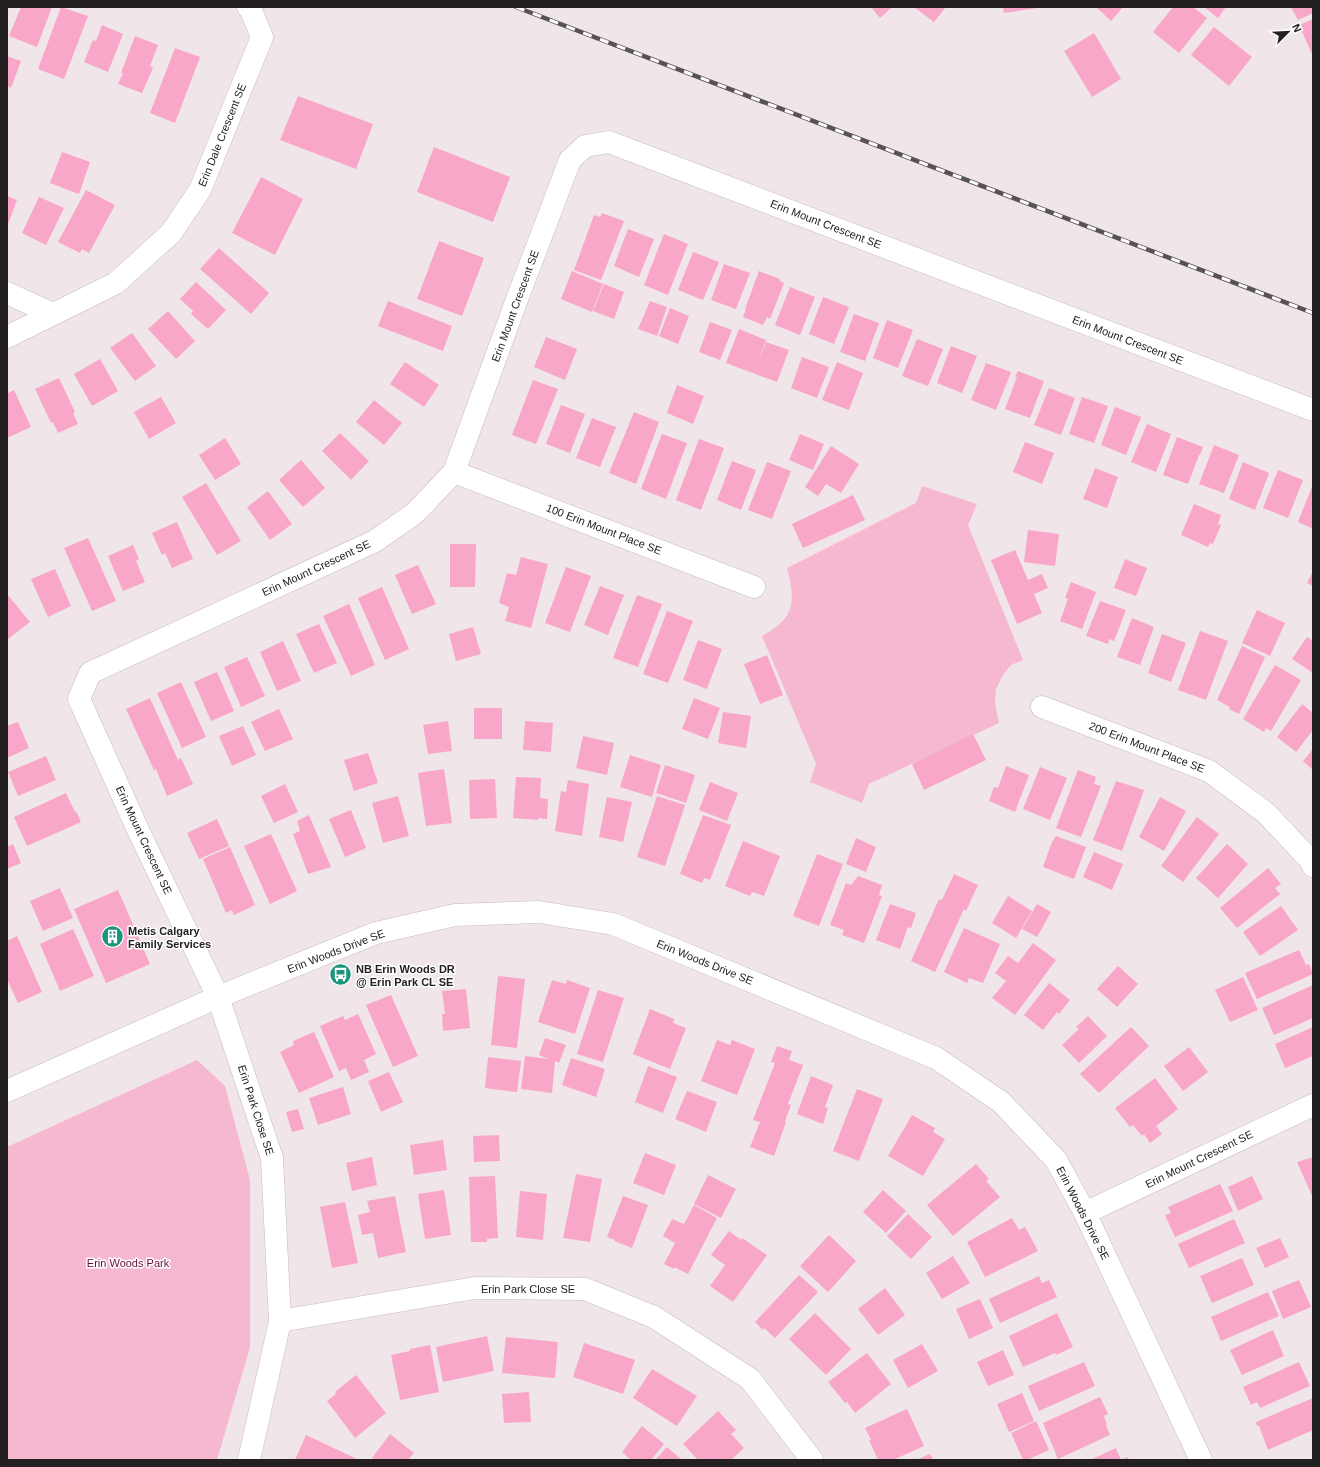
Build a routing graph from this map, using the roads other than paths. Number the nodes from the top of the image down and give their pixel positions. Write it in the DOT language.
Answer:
graph roads {
  1 [pos="248,7"];
  2 [pos="7,293"];
  3 [pos="53,314"];
  4 [pos="7,337"];
  5 [pos="1313,410"];
  6 [pos="454,472"];
  7 [pos="754,586"];
  8 [pos="1042,707"];
  9 [pos="1313,866"];
  10 [pos="218,997"];
  11 [pos="7,1091"];
  12 [pos="1313,1105"];
  13 [pos="1084,1213"];
  14 [pos="280,1321"];
  15 [pos="249,1460"];
  16 [pos="812,1460"];
  17 [pos="1201,1460"];
  1 -- 3 [label="street, Erin Dale Crescent SE"];
  2 -- 3 [label="street"];
  3 -- 4 [label="street, Erin Dale Crescent SE"];
  5 -- 6 [label="street, Erin Mount Crescent SE"];
  6 -- 7 [label="street, 100 Erin Mount Place SE"];
  6 -- 10 [label="street, Erin Mount Crescent SE"];
  8 -- 9 [label="street, 200 Erin Mount Place SE"];
  10 -- 11 [label="street, Erin Woods Drive SE"];
  10 -- 13 [label="street, Erin Woods Drive SE"];
  10 -- 14 [label="street, Erin Park Close SE"];
  12 -- 13 [label="street, Erin Mount Crescent SE"];
  13 -- 17 [label="street, Erin Woods Drive SE"];
  14 -- 15 [label="street, Erin Park Close SE"];
  14 -- 16 [label="street, Erin Park Close SE"];
}
